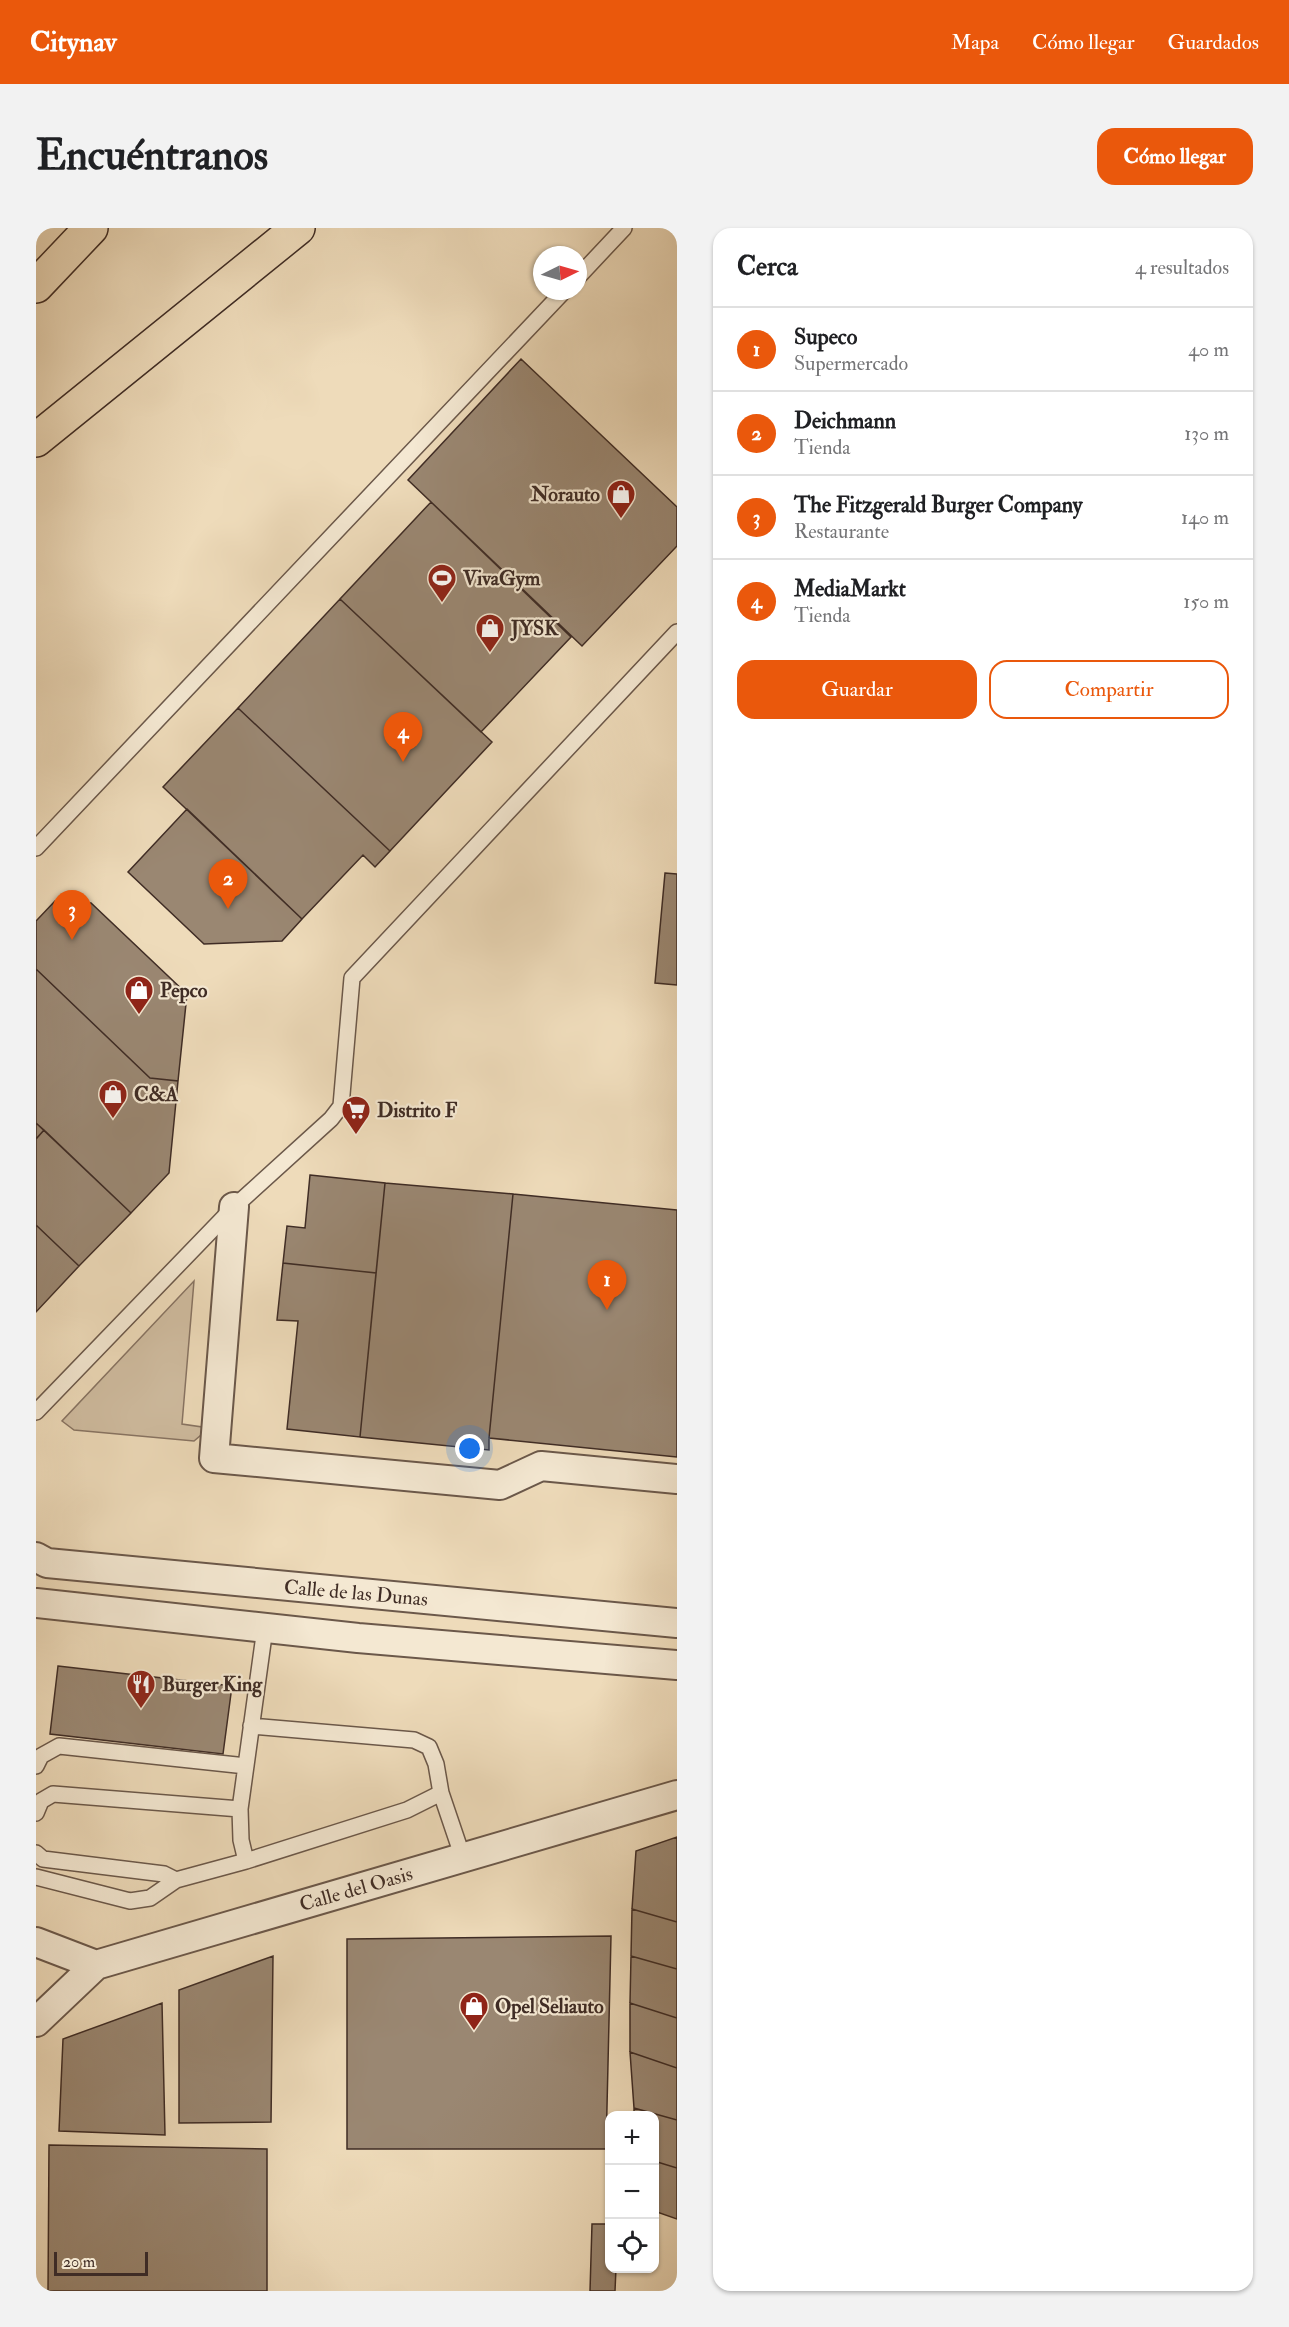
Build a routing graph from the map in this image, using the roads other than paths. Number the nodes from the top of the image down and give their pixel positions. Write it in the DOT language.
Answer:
graph roads {
  1 [pos="91,228"];
  2 [pos="298,228"];
  3 [pos="624,228"];
  4 [pos="587,267"];
  5 [pos="36,286"];
  6 [pos="555,300"];
  7 [pos="36,440"];
  8 [pos="677,632"];
  9 [pos="36,848"];
  10 [pos="234,1207"];
  11 [pos="36,1412"];
  12 [pos="677,1479"];
  13 [pos="36,1557"];
  14 [pos="36,1603"];
  15 [pos="677,1623"];
  16 [pos="265,1628"];
  17 [pos="677,1665"];
  18 [pos="251,1726"];
  19 [pos="36,1766"];
  20 [pos="246,1766"];
  21 [pos="441,1792"];
  22 [pos="677,1795"];
  23 [pos="240,1809"];
  24 [pos="36,1813"];
  25 [pos="36,1853"];
  26 [pos="463,1858"];
  27 [pos="246,1861"];
  28 [pos="36,1877"];
  29 [pos="176,1880"];
  30 [pos="36,1942"];
  31 [pos="96,1965"];
  32 [pos="36,2022"];
  1 -- 5 [label="highway"];
  2 -- 7 [label="highway"];
  3 -- 4 [label="lane"];
  6 -- 9 [label="lane"];
  8 -- 10 [label="lane"];
  10 -- 11 [label="lane"];
  10 -- 12 [label="street"];
  13 -- 15 [label="street, Calle de las Dunas"];
  14 -- 16 [label="street"];
  16 -- 17 [label="street"];
  16 -- 18 [label="lane"];
  18 -- 20 [label="lane"];
  18 -- 21 [label="lane"];
  19 -- 20 [label="lane"];
  20 -- 23 [label="lane"];
  21 -- 26 [label="lane"];
  21 -- 27 [label="lane"];
  22 -- 26 [label="street, Calle del Oasis"];
  23 -- 24 [label="lane"];
  23 -- 27 [label="lane"];
  25 -- 29 [label="lane"];
  26 -- 31 [label="street, Calle del Oasis"];
  27 -- 29 [label="lane"];
  28 -- 29 [label="lane"];
  30 -- 31 [label="street"];
  31 -- 32 [label="street"];
}
